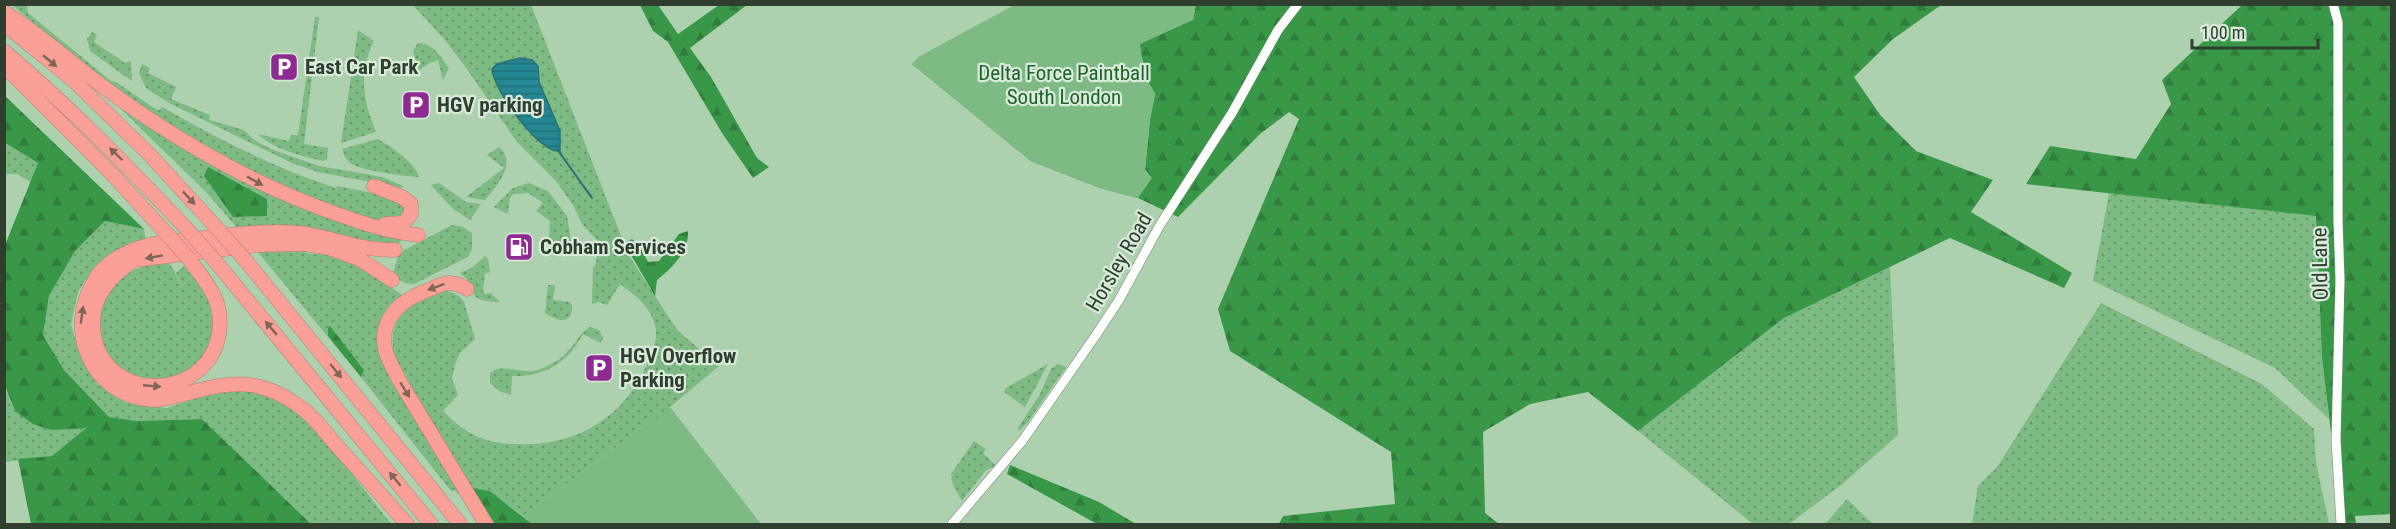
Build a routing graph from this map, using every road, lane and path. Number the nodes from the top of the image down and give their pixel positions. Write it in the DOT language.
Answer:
graph roads {
  1 [pos="1298,4"];
  2 [pos="2333,4"];
  3 [pos="4,12"];
  4 [pos="4,24"];
  5 [pos="4,51"];
  6 [pos="4,66"];
  7 [pos="374,186"];
  8 [pos="357,221"];
  9 [pos="418,235"];
  10 [pos="395,250"];
  11 [pos="392,280"];
  12 [pos="467,289"];
  13 [pos="407,525"];
  14 [pos="431,525"];
  15 [pos="460,525"];
  16 [pos="486,525"];
  17 [pos="952,525"];
  18 [pos="2341,525"];
  1 -- 17 [label="street, Horsley Road"];
  2 -- 18 [label="street, Old Lane"];
  3 -- 8 [label="highway, one-way"];
  4 -- 15 [label="highway, one-way, bridge"];
  14 -- 5 [label="highway, one-way, bridge"];
  11 -- 6 [label="highway, one-way, bridge"];
  7 -- 8 [label="highway"];
  8 -- 9 [label="highway"];
  13 -- 10 [label="highway, one-way"];
  12 -- 16 [label="highway, one-way"];
}
